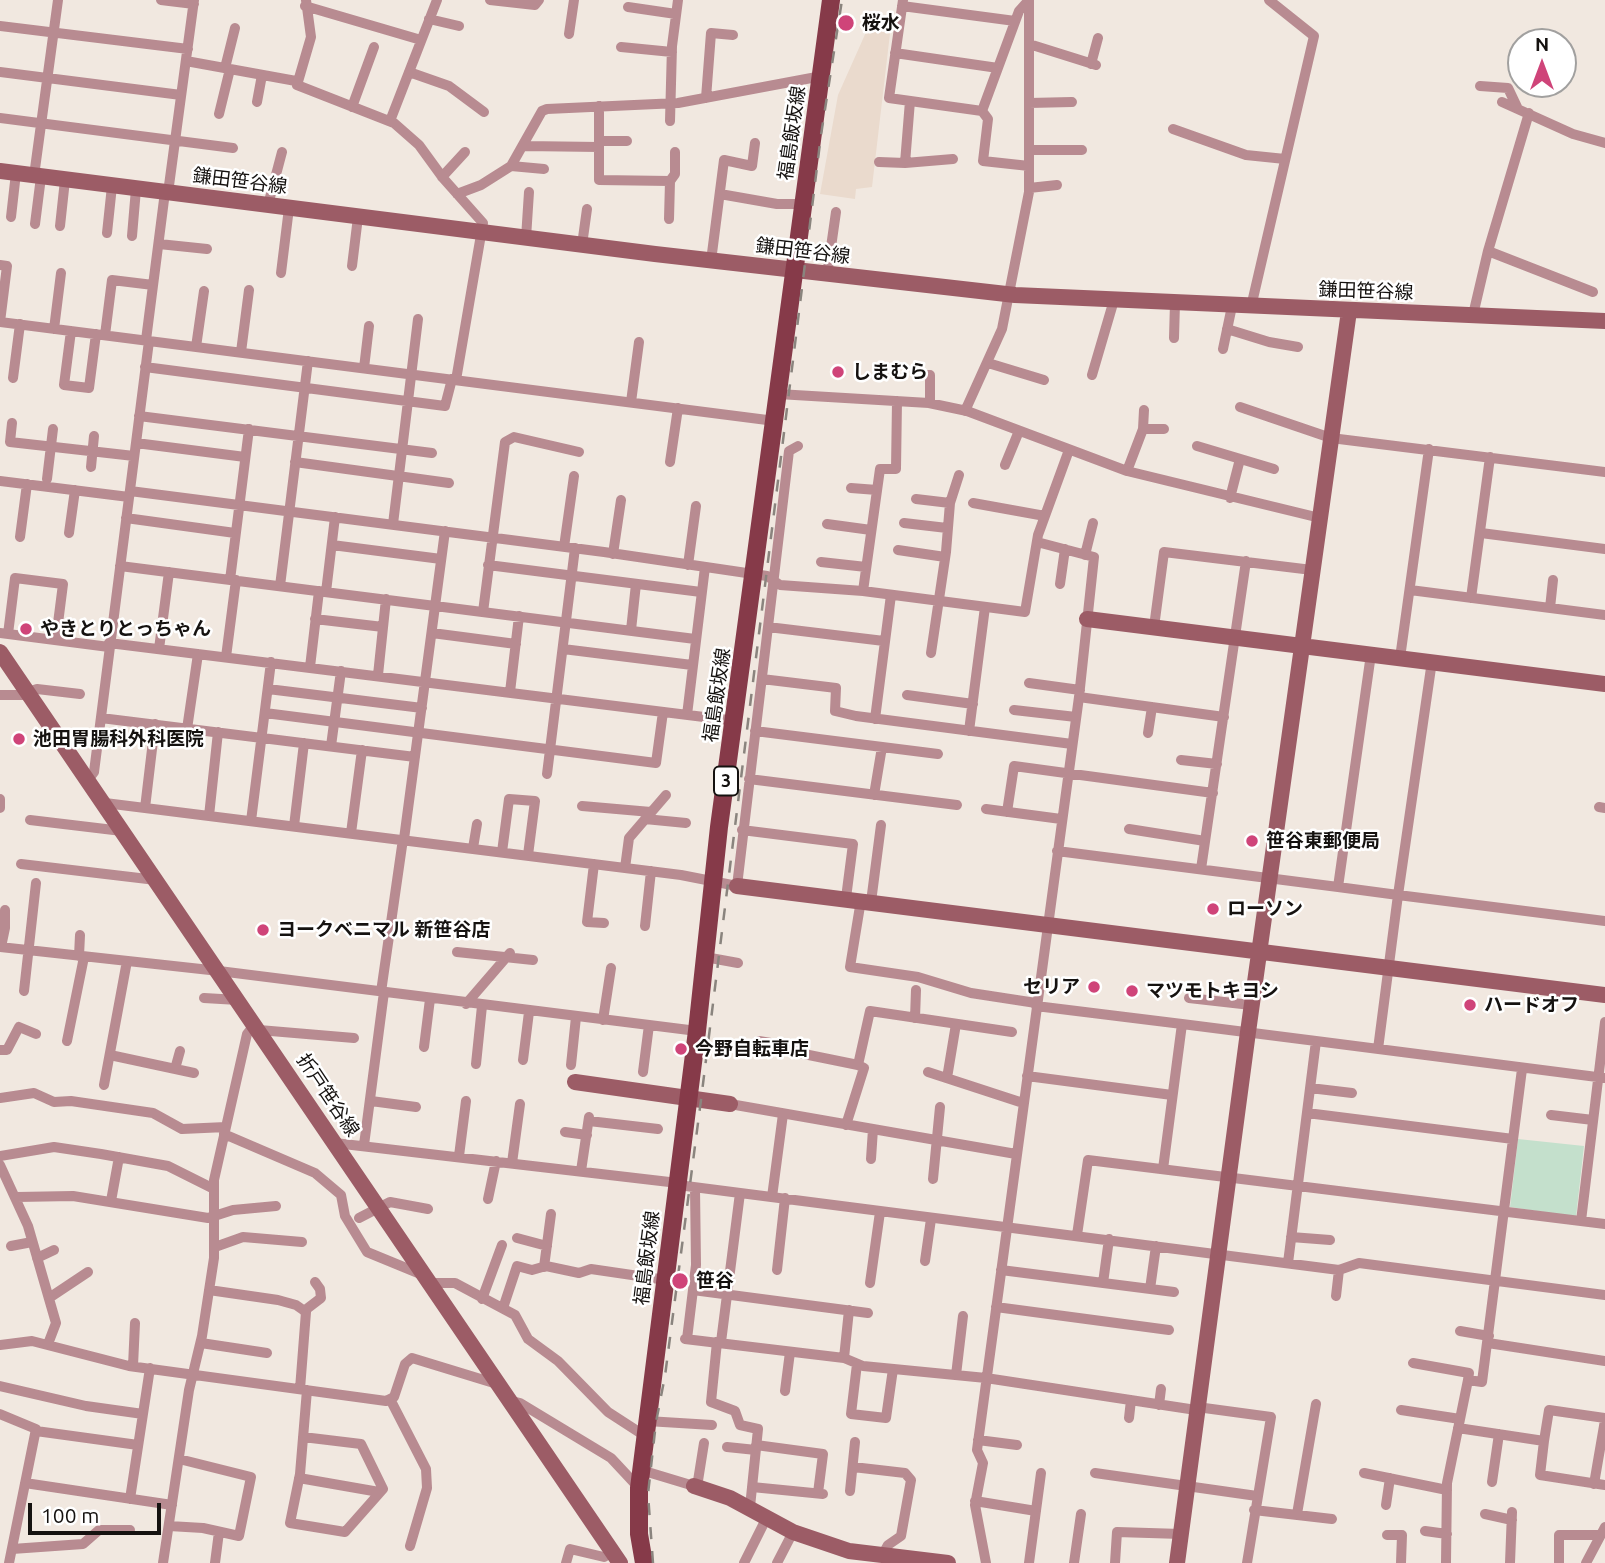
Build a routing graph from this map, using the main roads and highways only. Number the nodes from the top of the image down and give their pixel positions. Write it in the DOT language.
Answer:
graph roads {
  1 [pos="831,0"];
  2 [pos="643,1559"];
  1 -- 2 [label="main road, 福島飯坂線 / 3"];
}
